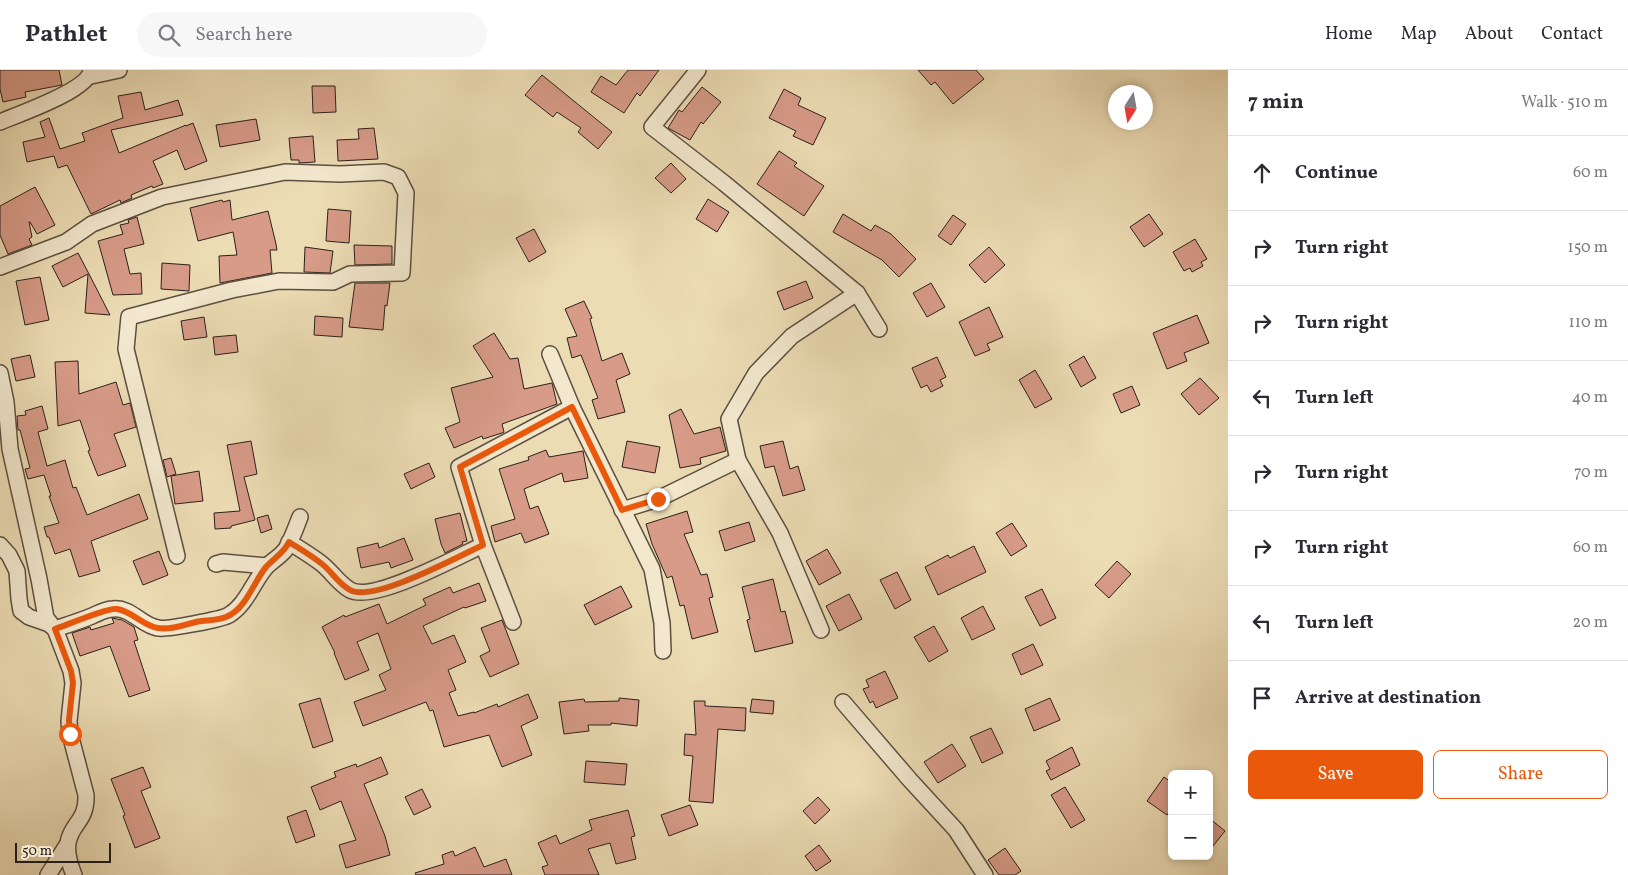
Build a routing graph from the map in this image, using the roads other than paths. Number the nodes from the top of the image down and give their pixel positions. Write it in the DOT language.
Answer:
graph roads {
  1 [pos="119,70"];
  2 [pos="698,70"];
  3 [pos="91,73"];
  4 [pos="0,122"];
  5 [pos="0,267"];
  6 [pos="857,293"];
  7 [pos="879,329"];
  8 [pos="550,354"];
  9 [pos="0,373"];
  10 [pos="572,407"];
  11 [pos="738,460"];
  12 [pos="622,510"];
  13 [pos="300,517"];
  14 [pos="289,542"];
  15 [pos="0,545"];
  16 [pos="483,545"];
  17 [pos="177,556"];
  18 [pos="216,564"];
  19 [pos="267,566"];
  20 [pos="513,622"];
  21 [pos="55,629"];
  22 [pos="821,630"];
  23 [pos="664,651"];
  24 [pos="843,702"];
  25 [pos="67,845"];
  26 [pos="48,875"];
  27 [pos="74,875"];
  28 [pos="985,875"];
  1 -- 3 [label="street"];
  2 -- 6 [label="street"];
  3 -- 4 [label="street"];
  5 -- 17 [label="street"];
  6 -- 7 [label="street"];
  6 -- 11 [label="street"];
  8 -- 10 [label="street"];
  9 -- 21 [label="street"];
  10 -- 12 [label="street"];
  10 -- 16 [label="street"];
  11 -- 12 [label="street"];
  11 -- 22 [label="street"];
  12 -- 23 [label="street"];
  13 -- 14 [label="street"];
  14 -- 16 [label="street"];
  14 -- 19 [label="street"];
  15 -- 21 [label="street"];
  16 -- 20 [label="street"];
  18 -- 19 [label="street"];
  19 -- 21 [label="street"];
  21 -- 25 [label="street"];
  24 -- 28 [label="street"];
  25 -- 26 [label="street"];
  25 -- 27 [label="street"];
}
